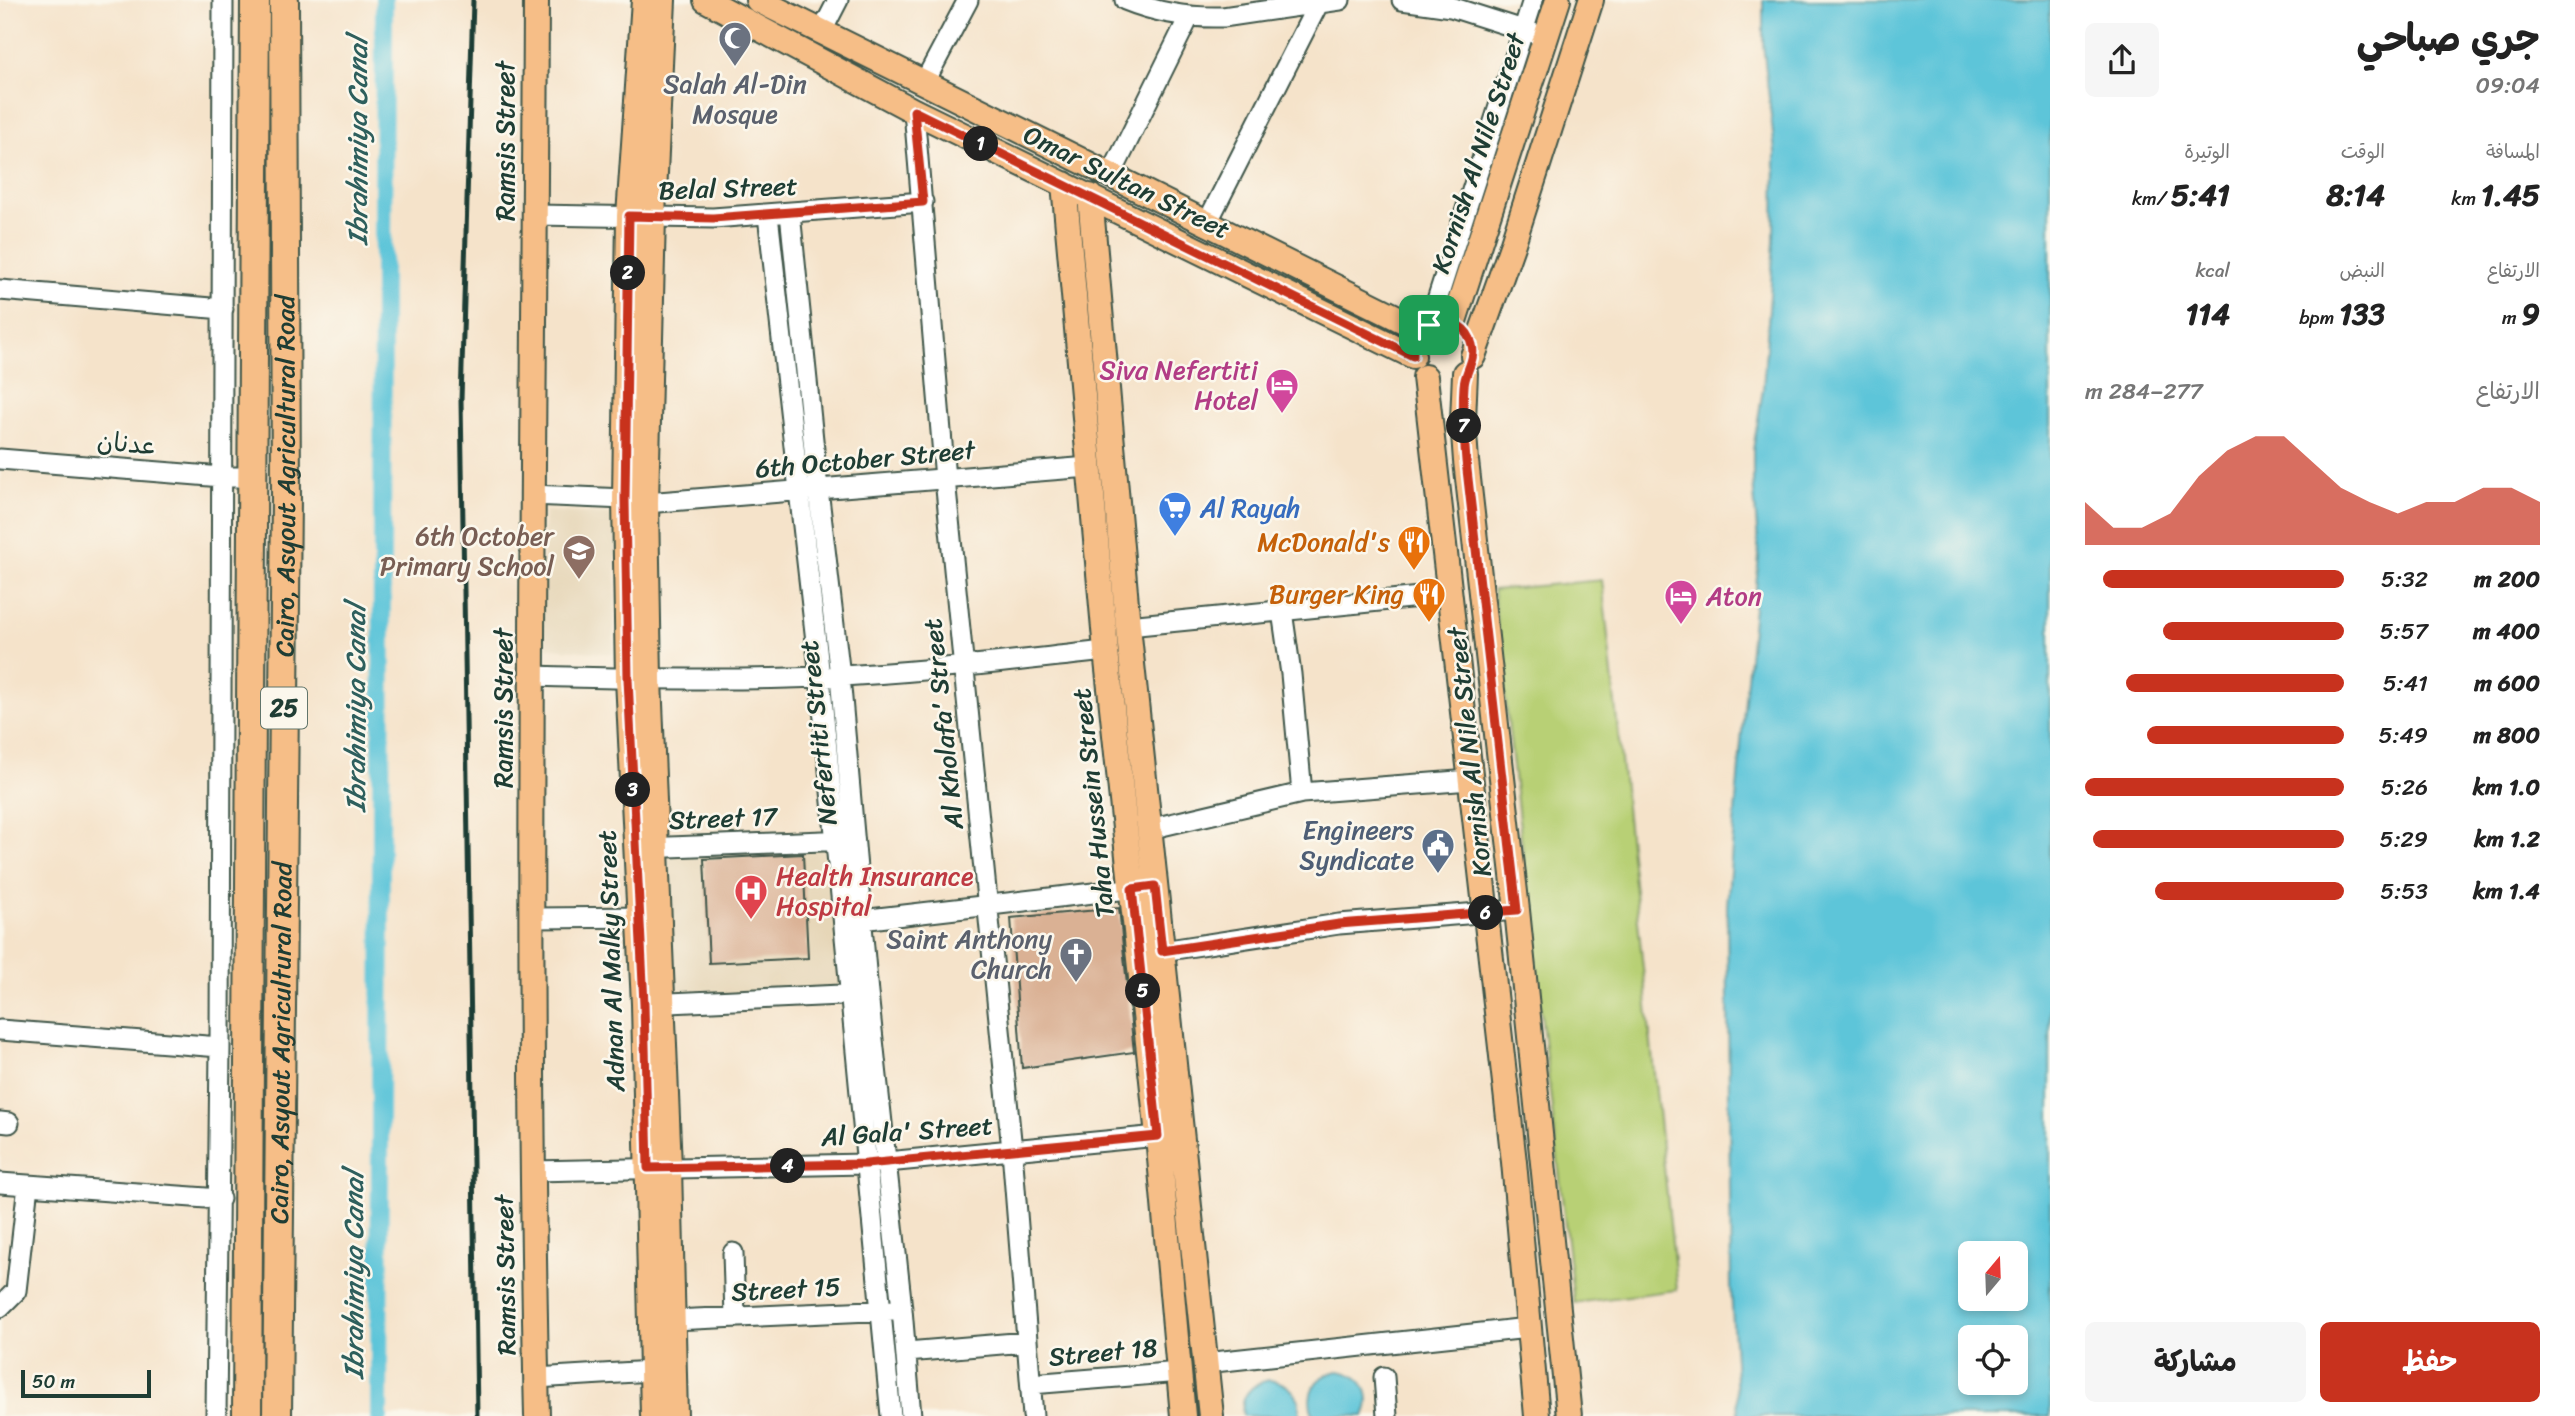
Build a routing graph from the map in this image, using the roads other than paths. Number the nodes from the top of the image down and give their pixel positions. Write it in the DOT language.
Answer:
graph roads {
  1 [pos="223,0"];
  2 [pos="255,0"];
  3 [pos="284,0"];
  4 [pos="536,0"];
  5 [pos="644,0"];
  6 [pos="663,0"];
  7 [pos="706,0"];
  8 [pos="758,0"];
  9 [pos="838,0"];
  10 [pos="968,0"];
  11 [pos="1125,0"];
  12 [pos="1340,0"];
  13 [pos="1402,0"];
  14 [pos="1533,0"];
  15 [pos="1558,0"];
  16 [pos="1591,0"];
  17 [pos="1318,4"];
  18 [pos="1189,17"];
  19 [pos="821,33"];
  20 [pos="1536,34"];
  21 [pos="924,83"];
  22 [pos="914,111"];
  23 [pos="1110,177"];
  24 [pos="1065,184"];
  25 [pos="1090,197"];
  26 [pos="923,202"];
  27 [pos="790,213"];
  28 [pos="535,215"];
  29 [pos="768,215"];
  30 [pos="629,216"];
  31 [pos="653,216"];
  32 [pos="1080,224"];
  33 [pos="1206,225"];
  34 [pos="0,290"];
  35 [pos="223,309"];
  36 [pos="1453,324"];
  37 [pos="1425,328"];
  38 [pos="1469,364"];
  39 [pos="1419,366"];
  40 [pos="0,459"];
  41 [pos="1088,467"];
  42 [pos="222,477"];
  43 [pos="945,478"];
  44 [pos="251,486"];
  45 [pos="808,490"];
  46 [pos="531,495"];
  47 [pos="286,496"];
  48 [pos="635,501"];
  49 [pos="1450,593"];
  50 [pos="1282,611"];
  51 [pos="1128,626"];
  52 [pos="1106,651"];
  53 [pos="964,666"];
  54 [pos="533,676"];
  55 [pos="830,676"];
  56 [pos="639,679"];
  57 [pos="1470,780"];
  58 [pos="1302,793"];
  59 [pos="1149,829"];
  60 [pos="845,840"];
  61 [pos="646,847"];
  62 [pos="1143,887"];
  63 [pos="987,905"];
  64 [pos="1517,910"];
  65 [pos="1486,913"];
  66 [pos="649,917"];
  67 [pos="532,918"];
  68 [pos="861,920"];
  69 [pos="1162,951"];
  70 [pos="859,994"];
  71 [pos="653,1003"];
  72 [pos="0,1030"];
  73 [pos="220,1047"];
  74 [pos="1158,1136"];
  75 [pos="1012,1150"];
  76 [pos="875,1163"];
  77 [pos="659,1168"];
  78 [pos="533,1171"];
  79 [pos="0,1183"];
  80 [pos="28,1185"];
  81 [pos="220,1199"];
  82 [pos="733,1254"];
  83 [pos="0,1307"];
  84 [pos="902,1310"];
  85 [pos="881,1311"];
  86 [pos="735,1317"];
  87 [pos="673,1320"];
  88 [pos="1528,1328"];
  89 [pos="1027,1342"];
  90 [pos="907,1352"];
  91 [pos="1205,1363"];
  92 [pos="652,1371"];
  93 [pos="1180,1372"];
  94 [pos="536,1377"];
  95 [pos="1384,1377"];
  96 [pos="1031,1384"];
  97 [pos="216,1416"];
  98 [pos="247,1416"];
  99 [pos="277,1416"];
  100 [pos="537,1416"];
  101 [pos="653,1416"];
  102 [pos="675,1416"];
  103 [pos="891,1416"];
  104 [pos="911,1416"];
  105 [pos="1033,1416"];
  106 [pos="1183,1416"];
  107 [pos="1211,1416"];
  108 [pos="1387,1416"];
  109 [pos="1537,1416"];
  110 [pos="1569,1416"];
  1 -- 35 [label="street"];
  2 -- 44 [label="highway, Cairo, Asyout Agricultural Road / 25"];
  3 -- 47 [label="highway, Cairo, Asyout Agricultural Road / 25"];
  4 -- 28 [label="main road, Ramsis Street"];
  5 -- 30 [label="main road, Adnan Al Malky Street"];
  6 -- 31 [label="main road, Adnan Al Malky Street"];
  7 -- 22 [label="main road, Omar Sultan Street"];
  8 -- 19 [label="main road, Omar Sultan Street"];
  9 -- 19 [label="street"];
  10 -- 21 [label="street"];
  11 -- 18 [label="street"];
  12 -- 17 [label="street"];
  13 -- 20 [label="street"];
  14 -- 20 [label="street"];
  15 -- 20 [label="main road, Kornish Al Nile Street"];
  16 -- 38 [label="main road, Kornish Al Nile Street"];
  17 -- 18 [label="street"];
  17 -- 33 [label="street"];
  18 -- 23 [label="street"];
  19 -- 21 [label="main road, Omar Sultan Street"];
  20 -- 36 [label="main road, Kornish Al Nile Street"];
  20 -- 37 [label="street"];
  21 -- 23 [label="main road, Omar Sultan Street"];
  22 -- 24 [label="main road, Omar Sultan Street"];
  22 -- 26 [label="street, Al Kholafa' Street"];
  23 -- 33 [label="main road, Omar Sultan Street"];
  24 -- 25 [label="main road, Omar Sultan Street"];
  24 -- 32 [label="main road, Taha Hussein Street"];
  25 -- 32 [label="main road, Taha Hussein Street"];
  25 -- 39 [label="main road, Omar Sultan Street"];
  26 -- 27 [label="street, Belal Street"];
  26 -- 43 [label="street, Al Kholafa' Street"];
  27 -- 29 [label="street, Belal Street"];
  27 -- 45 [label="street, Nefertiti Street"];
  28 -- 30 [label="street, Belal Street"];
  28 -- 46 [label="main road, Ramsis Street"];
  29 -- 31 [label="street, Belal Street"];
  29 -- 45 [label="street, Nefertiti Street"];
  30 -- 31 [label="street, Belal Street"];
  30 -- 48 [label="main road, Adnan Al Malky Street"];
  31 -- 48 [label="main road, Adnan Al Malky Street"];
  32 -- 41 [label="main road, Taha Hussein Street"];
  32 -- 51 [label="main road, Taha Hussein Street"];
  33 -- 37 [label="main road, Omar Sultan Street"];
  34 -- 35 [label="street"];
  35 -- 42 [label="street"];
  36 -- 37 [label="main road"];
  36 -- 38 [label="main road"];
  37 -- 39 [label="main road"];
  38 -- 39 [label="main road"];
  38 -- 64 [label="main road, Kornish Al Nile Street"];
  39 -- 49 [label="main road, Kornish Al Nile Street"];
  40 -- 42 [label="street, عدنان"];
  41 -- 43 [label="street, 6th October Street"];
  41 -- 52 [label="main road, Taha Hussein Street"];
  42 -- 44 [label="street, عدنان"];
  42 -- 73 [label="street"];
  43 -- 45 [label="street, 6th October Street"];
  43 -- 53 [label="street, Al Kholafa' Street"];
  44 -- 47 [label="highway"];
  44 -- 98 [label="highway, Cairo, Asyout Agricultural Road / 25"];
  45 -- 48 [label="street, 6th October Street"];
  45 -- 55 [label="street, Nefertiti Street"];
  46 -- 48 [label="street, 6th October Street"];
  46 -- 54 [label="main road, Ramsis Street"];
  47 -- 99 [label="highway, Cairo, Asyout Agricultural Road / 25"];
  48 -- 56 [label="main road, Adnan Al Malky Street"];
  49 -- 50 [label="street"];
  49 -- 57 [label="main road, Kornish Al Nile Street"];
  50 -- 51 [label="street"];
  50 -- 58 [label="street"];
  51 -- 59 [label="main road, Taha Hussein Street"];
  52 -- 53 [label="street"];
  52 -- 62 [label="main road, Taha Hussein Street"];
  53 -- 55 [label="street"];
  53 -- 63 [label="street, Al Kholafa' Street"];
  54 -- 56 [label="street"];
  54 -- 67 [label="main road, Ramsis Street"];
  55 -- 56 [label="street"];
  55 -- 60 [label="street, Nefertiti Street"];
  56 -- 61 [label="main road, Adnan Al Malky Street"];
  57 -- 58 [label="street"];
  57 -- 65 [label="main road, Kornish Al Nile Street"];
  58 -- 59 [label="street"];
  59 -- 62 [label="main road, Taha Hussein Street"];
  60 -- 61 [label="street, Street 17"];
  60 -- 68 [label="street, Nefertiti Street"];
  60 -- 70 [label="street, Nefertiti Street"];
  61 -- 66 [label="main road, Adnan Al Malky Street"];
  62 -- 63 [label="street"];
  62 -- 69 [label="main road, Taha Hussein Street"];
  62 -- 74 [label="main road, Taha Hussein Street"];
  63 -- 68 [label="street"];
  63 -- 75 [label="street, Al Kholafa' Street"];
  64 -- 65 [label="street"];
  64 -- 110 [label="main road, Kornish Al Nile Street"];
  65 -- 69 [label="street"];
  65 -- 88 [label="main road, Kornish Al Nile Street"];
  66 -- 67 [label="street"];
  66 -- 71 [label="main road, Adnan Al Malky Street"];
  67 -- 78 [label="main road, Ramsis Street"];
  68 -- 70 [label="street, Nefertiti Street"];
  69 -- 91 [label="main road, Taha Hussein Street"];
  70 -- 71 [label="street"];
  70 -- 76 [label="street, Nefertiti Street"];
  71 -- 77 [label="main road, Adnan Al Malky Street"];
  72 -- 73 [label="street"];
  73 -- 81 [label="street"];
  74 -- 75 [label="street, Al Gala' Street"];
  74 -- 93 [label="main road, Taha Hussein Street"];
  75 -- 76 [label="street, Al Gala' Street"];
  75 -- 89 [label="street, Al Kholafa' Street"];
  76 -- 77 [label="street, Al Gala' Street"];
  76 -- 84 [label="street, Nefertiti Street"];
  76 -- 85 [label="street, Nefertiti Street"];
  77 -- 78 [label="street, Al Gala' Street"];
  77 -- 87 [label="main road, Adnan Al Malky Street"];
  77 -- 92 [label="main road, Adnan Al Malky Street"];
  78 -- 94 [label="main road, Ramsis Street"];
  79 -- 80 [label="street"];
  80 -- 81 [label="street"];
  80 -- 83 [label="street"];
  81 -- 97 [label="street"];
  82 -- 86 [label="street"];
  84 -- 85 [label="street, Street 15"];
  84 -- 90 [label="street, Nefertiti Street"];
  85 -- 86 [label="street, Street 15"];
  85 -- 103 [label="street, Nefertiti Street"];
  86 -- 87 [label="street, Street 15"];
  87 -- 102 [label="main road, Adnan Al Malky Street"];
  88 -- 91 [label="street"];
  88 -- 109 [label="main road, Kornish Al Nile Street"];
  89 -- 90 [label="street"];
  89 -- 96 [label="street, Al Kholafa' Street"];
  90 -- 104 [label="street, Nefertiti Street"];
  91 -- 107 [label="main road, Taha Hussein Street"];
  92 -- 94 [label="street"];
  92 -- 101 [label="main road, Adnan Al Malky Street"];
  93 -- 96 [label="street, Street 18"];
  93 -- 106 [label="main road, Taha Hussein Street"];
  94 -- 100 [label="main road, Ramsis Street"];
  95 -- 108 [label="street"];
  96 -- 105 [label="street, Al Kholafa' Street"];
}
